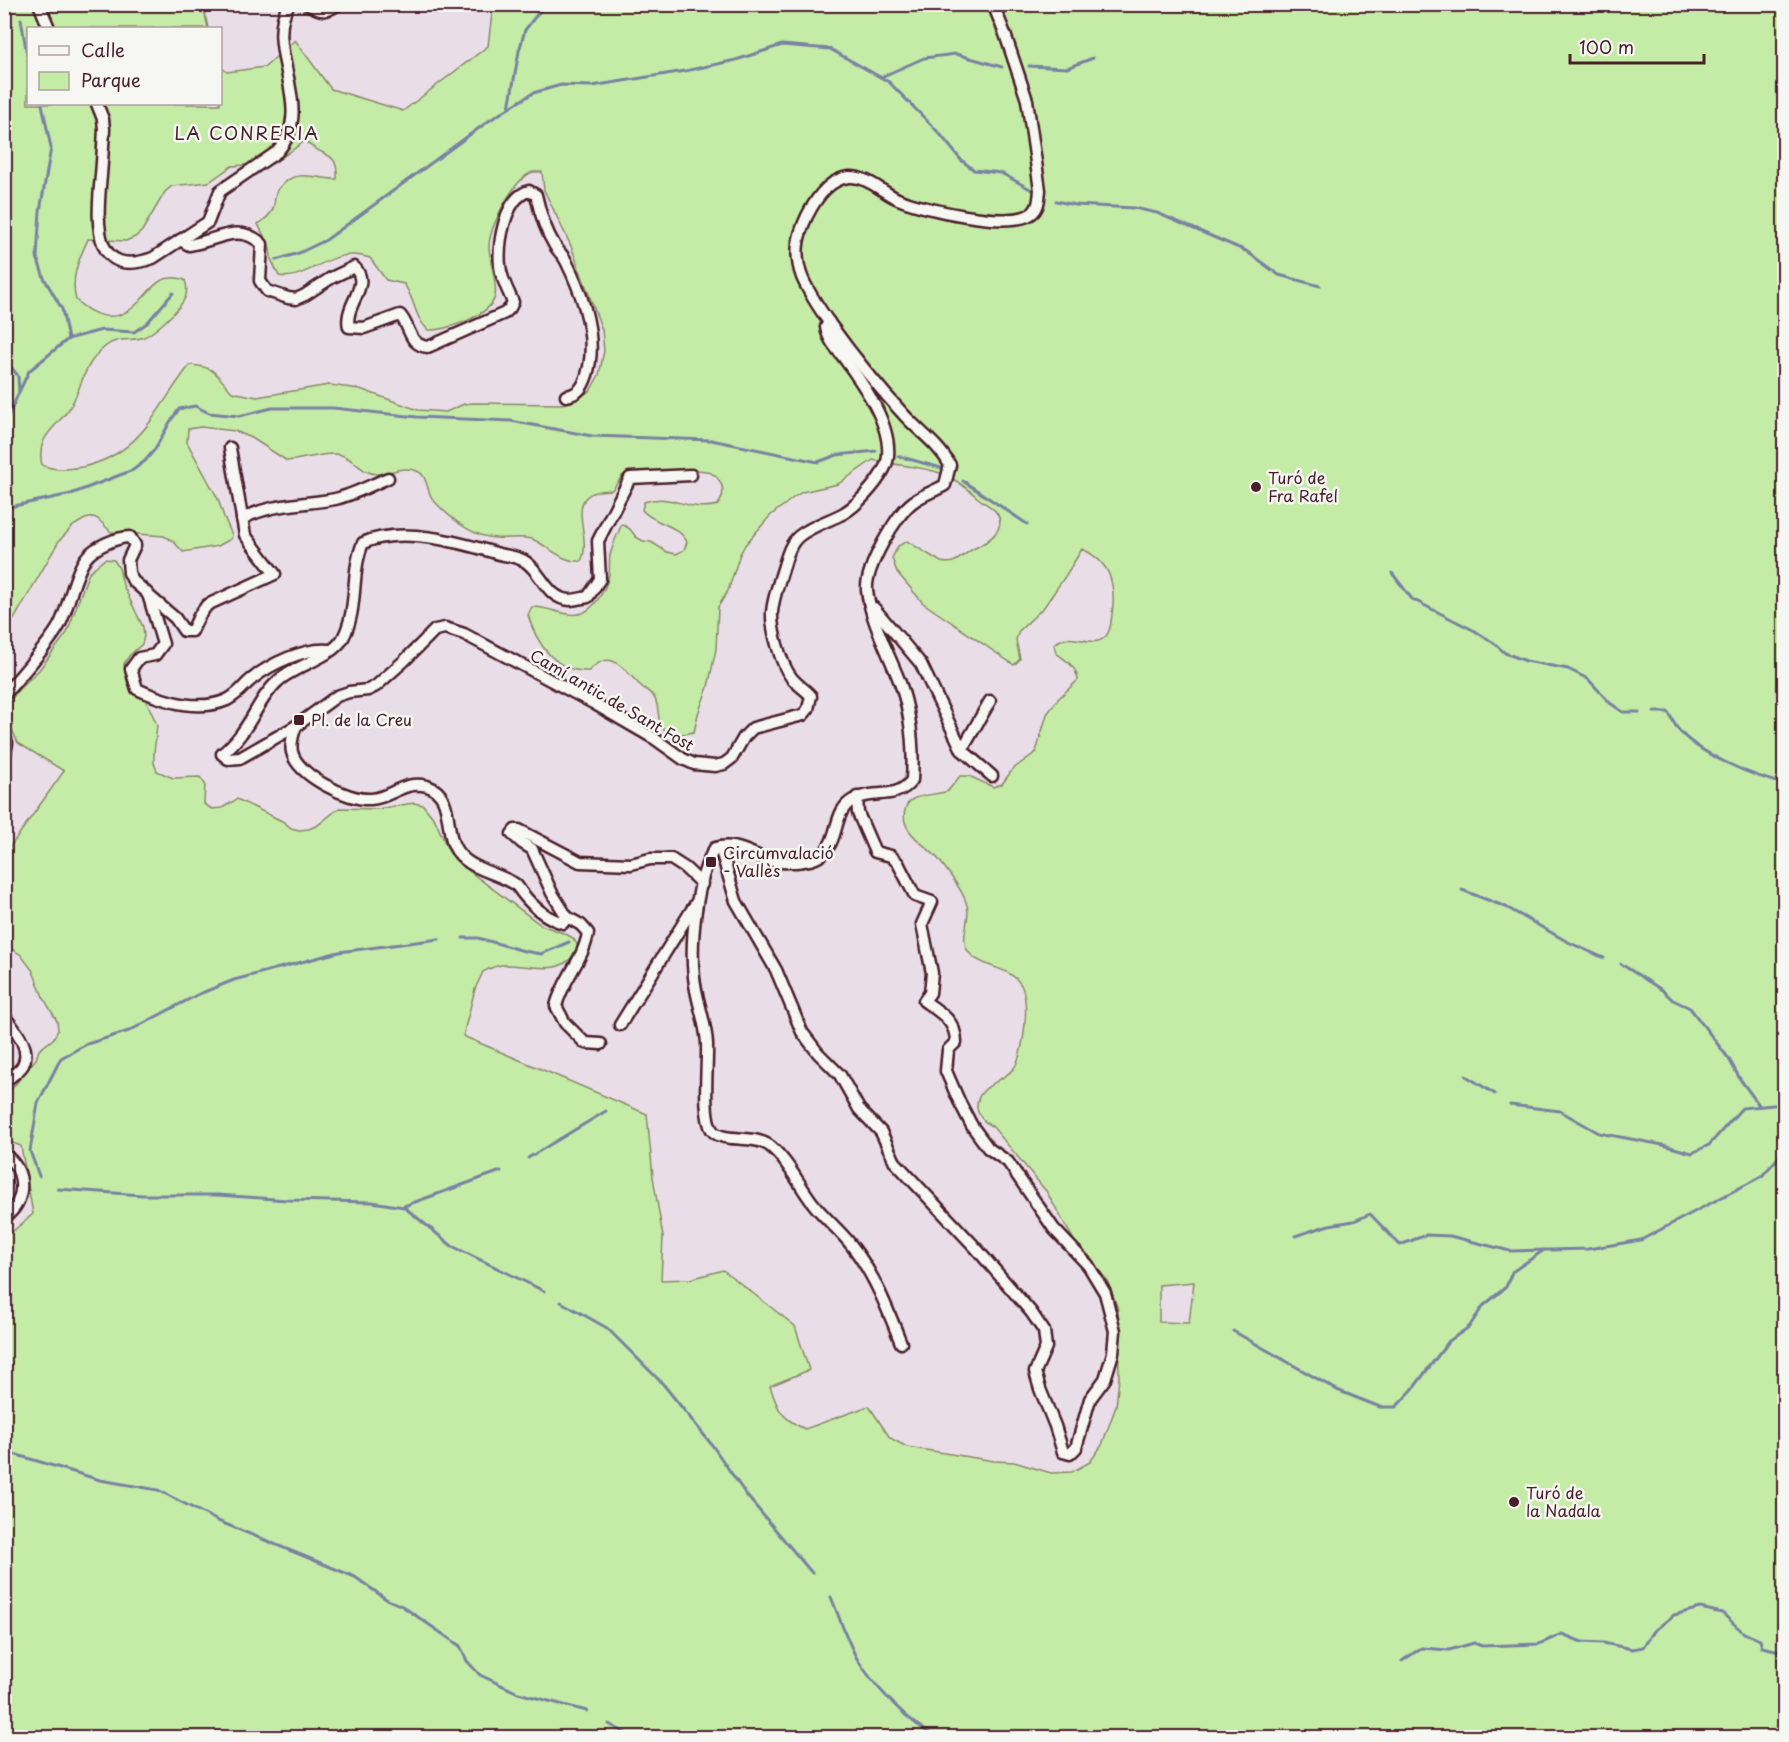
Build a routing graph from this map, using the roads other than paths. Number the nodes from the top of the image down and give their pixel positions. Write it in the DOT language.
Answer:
graph roads {
  1 [pos="39,4"];
  2 [pos="289,4"];
  3 [pos="307,4"];
  4 [pos="339,4"];
  5 [pos="993,4"];
  6 [pos="49,27"];
  7 [pos="97,105"];
  8 [pos="180,240"];
  9 [pos="829,322"];
  10 [pos="566,396"];
  11 [pos="230,448"];
  12 [pos="691,475"];
  13 [pos="388,478"];
  14 [pos="242,519"];
  15 [pos="148,594"];
  16 [pos="870,603"];
  17 [pos="330,650"];
  18 [pos="4,695"];
  19 [pos="990,701"];
  20 [pos="296,726"];
  21 [pos="4,735"];
  22 [pos="962,750"];
  23 [pos="4,759"];
  24 [pos="992,776"];
  25 [pos="857,797"];
  26 [pos="720,847"];
  27 [pos="702,884"];
  28 [pos="699,897"];
  29 [pos="567,917"];
  30 [pos="4,1016"];
  31 [pos="620,1025"];
  32 [pos="601,1044"];
  33 [pos="4,1082"];
  34 [pos="4,1154"];
  35 [pos="4,1218"];
  36 [pos="900,1343"];
  1 -- 6 [label="street"];
  2 -- 8 [label="street"];
  3 -- 4 [label="street"];
  5 -- 9 [label="street"];
  7 -- 8 [label="street"];
  8 -- 10 [label="street"];
  9 -- 16 [label="street"];
  9 -- 20 [label="street, Camí antic de Sant Fost"];
  11 -- 14 [label="street"];
  12 -- 17 [label="street"];
  13 -- 14 [label="street"];
  14 -- 15 [label="street"];
  15 -- 17 [label="street"];
  15 -- 18 [label="street"];
  16 -- 22 [label="street"];
  16 -- 25 [label="street"];
  17 -- 20 [label="street"];
  19 -- 22 [label="street"];
  20 -- 29 [label="street"];
  21 -- 23 [label="street"];
  22 -- 24 [label="street"];
  25 -- 26 [label="street"];
  25 -- 26 [label="street"];
  26 -- 27 [label="street"];
  27 -- 28 [label="street"];
  27 -- 29 [label="street"];
  28 -- 31 [label="street"];
  28 -- 36 [label="street"];
  29 -- 32 [label="street"];
  30 -- 33 [label="street"];
  34 -- 35 [label="street"];
}
